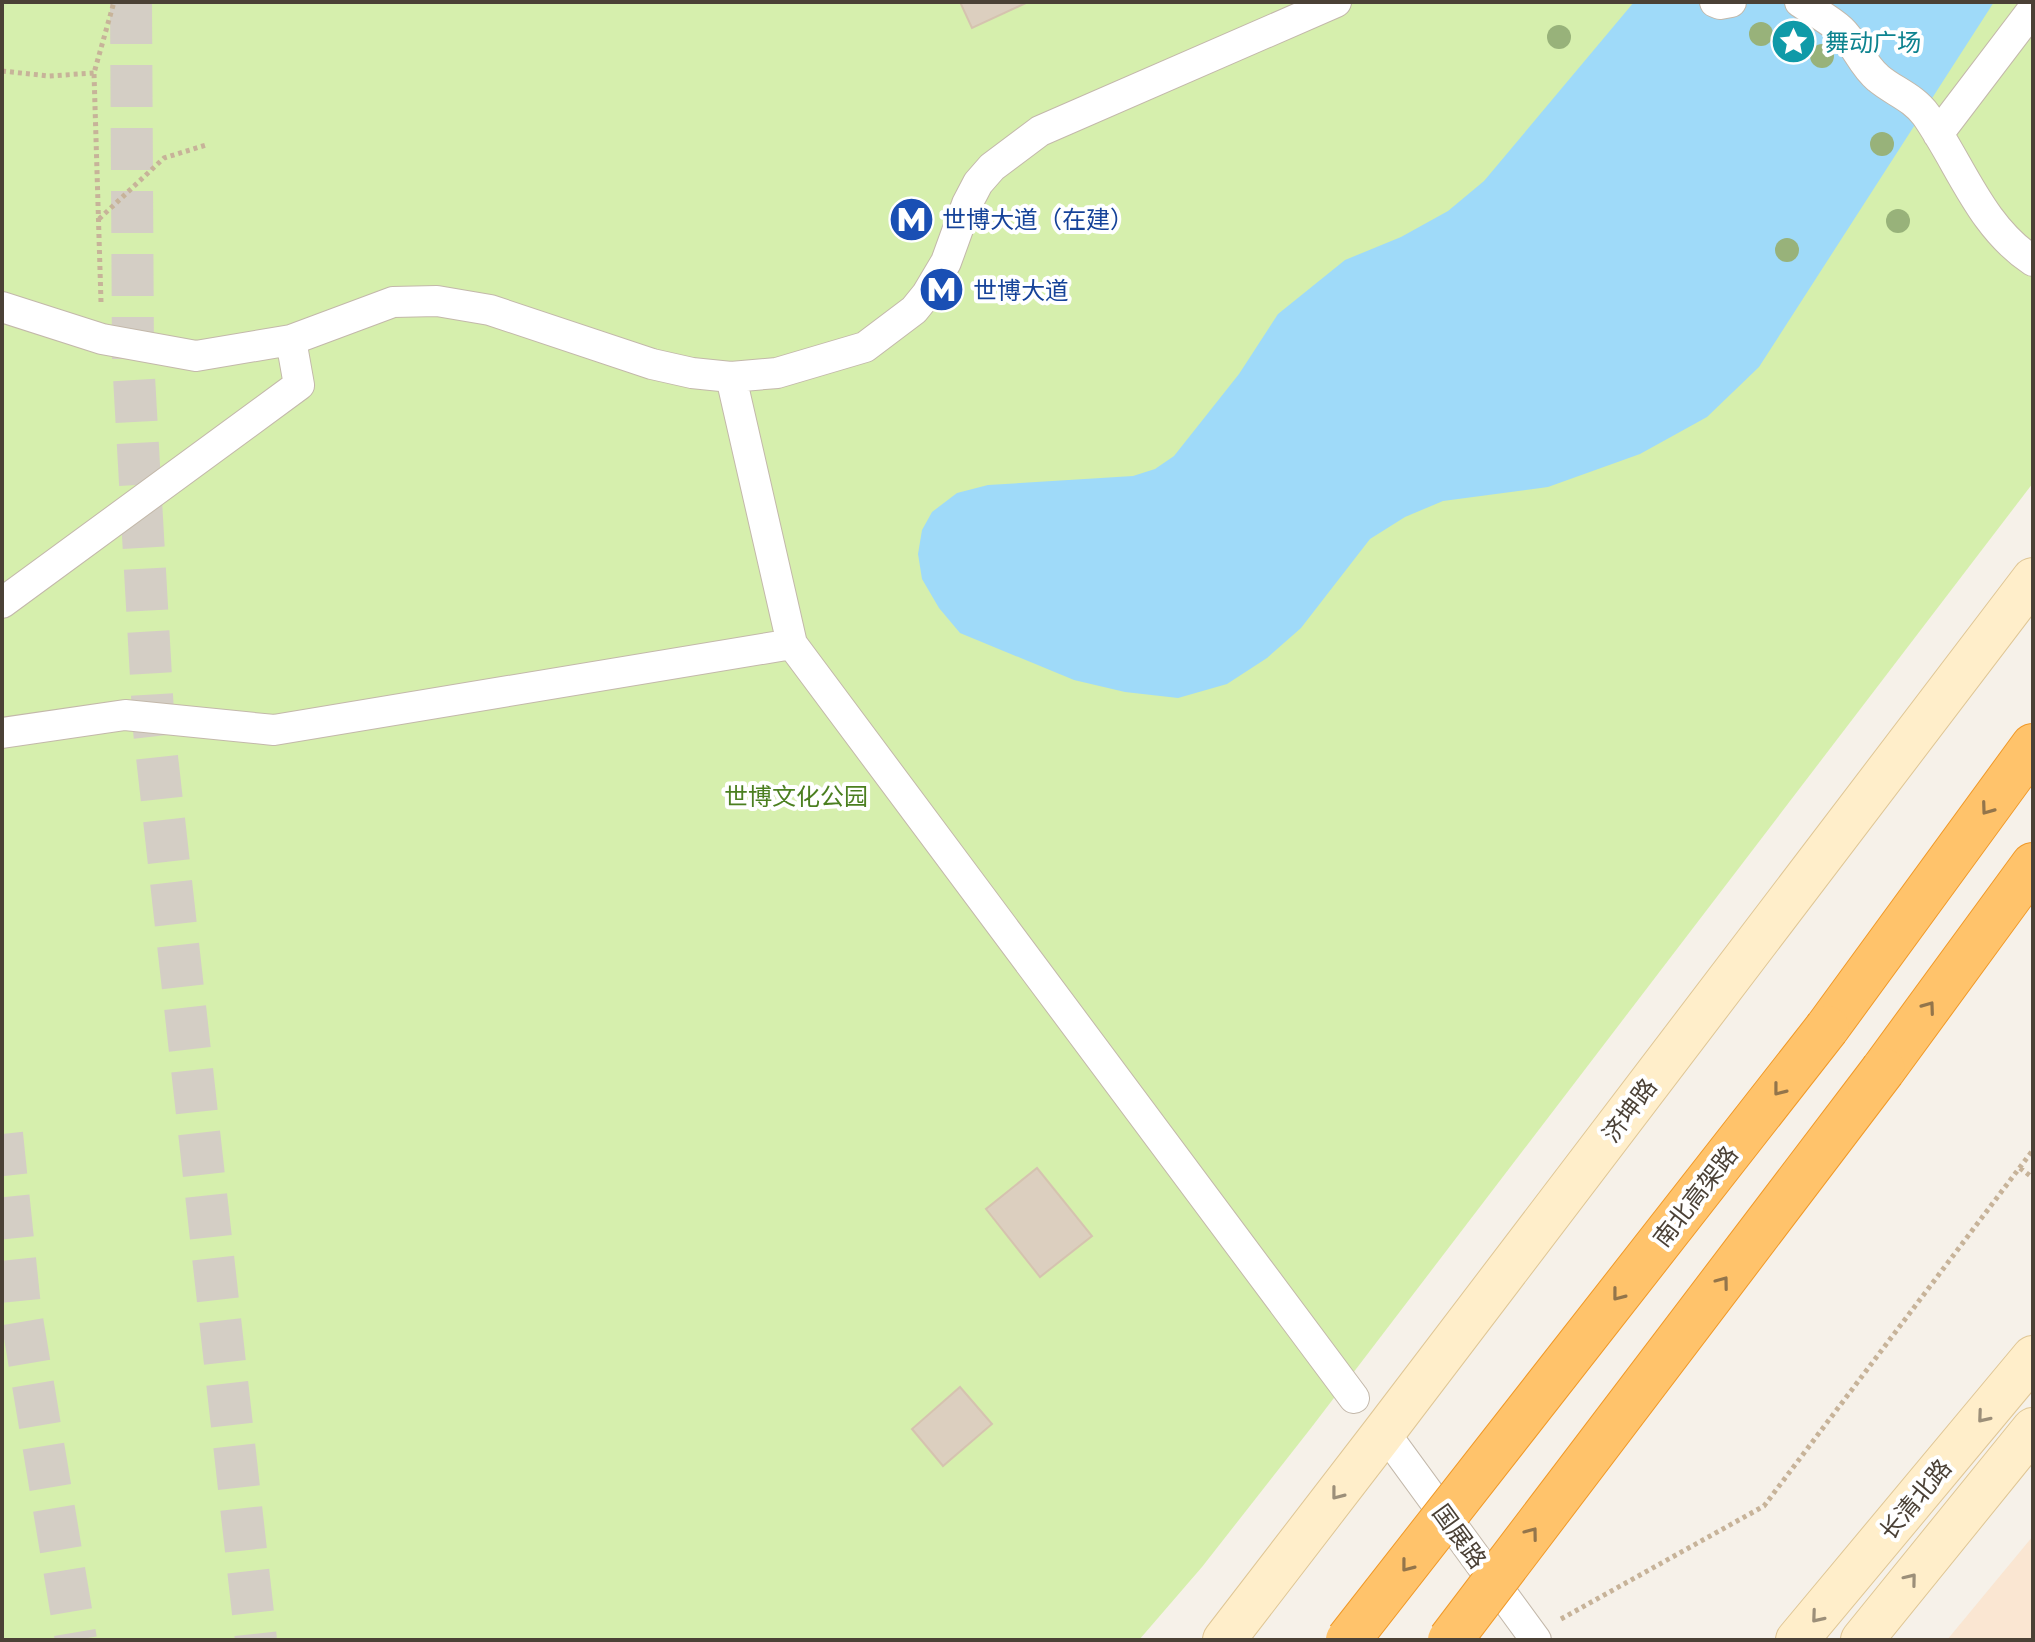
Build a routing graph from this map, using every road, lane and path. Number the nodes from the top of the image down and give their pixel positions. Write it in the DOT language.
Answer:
graph roads {
  1 [pos="114,2"];
  2 [pos="1336,2"];
  3 [pos="1715,2"];
  4 [pos="1731,2"];
  5 [pos="1800,2"];
  6 [pos="2033,9"];
  7 [pos="2,71"];
  8 [pos="94,73"];
  9 [pos="1938,134"];
  10 [pos="206,145"];
  11 [pos="98,220"];
  12 [pos="2033,261"];
  13 [pos="2,307"];
  14 [pos="102,339"];
  15 [pos="291,340"];
  16 [pos="731,377"];
  17 [pos="2033,579"];
  18 [pos="2,603"];
  19 [pos="792,644"];
  20 [pos="2,733"];
  21 [pos="2033,746"];
  22 [pos="2033,865"];
  23 [pos="2033,1150"];
  24 [pos="2020,1168"];
  25 [pos="2033,1178"];
  26 [pos="2033,1357"];
  27 [pos="1354,1398"];
  28 [pos="2033,1429"];
  29 [pos="1384,1432"];
  30 [pos="1534,1638"];
  31 [pos="1224,1640"];
  32 [pos="1348,1640"];
  33 [pos="1450,1640"];
  34 [pos="1797,1640"];
  35 [pos="1862,1640"];
  1 -- 8 [label="path"];
  2 -- 16 [label="street"];
  3 -- 4 [label="street"];
  5 -- 9 [label="street"];
  6 -- 9 [label="street"];
  7 -- 8 [label="path"];
  8 -- 11 [label="path"];
  9 -- 12 [label="street"];
  10 -- 11 [label="path"];
  11 -- 14 [label="path"];
  13 -- 14 [label="street"];
  14 -- 15 [label="street"];
  15 -- 16 [label="street"];
  15 -- 18 [label="street"];
  16 -- 19 [label="street"];
  17 -- 29 [label="street, 济坤路"];
  19 -- 20 [label="street"];
  19 -- 27 [label="street"];
  21 -- 32 [label="highway, 南北高架路, one-way, bridge"];
  33 -- 22 [label="highway, one-way, bridge"];
  23 -- 24 [label="path"];
  24 -- 25 [label="path"];
  24 -- 30 [label="path"];
  26 -- 34 [label="street, 长清北路, one-way"];
  35 -- 28 [label="street, 长清北路, one-way"];
  29 -- 30 [label="street, 国展路"];
  29 -- 31 [label="street, 济坤路, one-way"];
}
